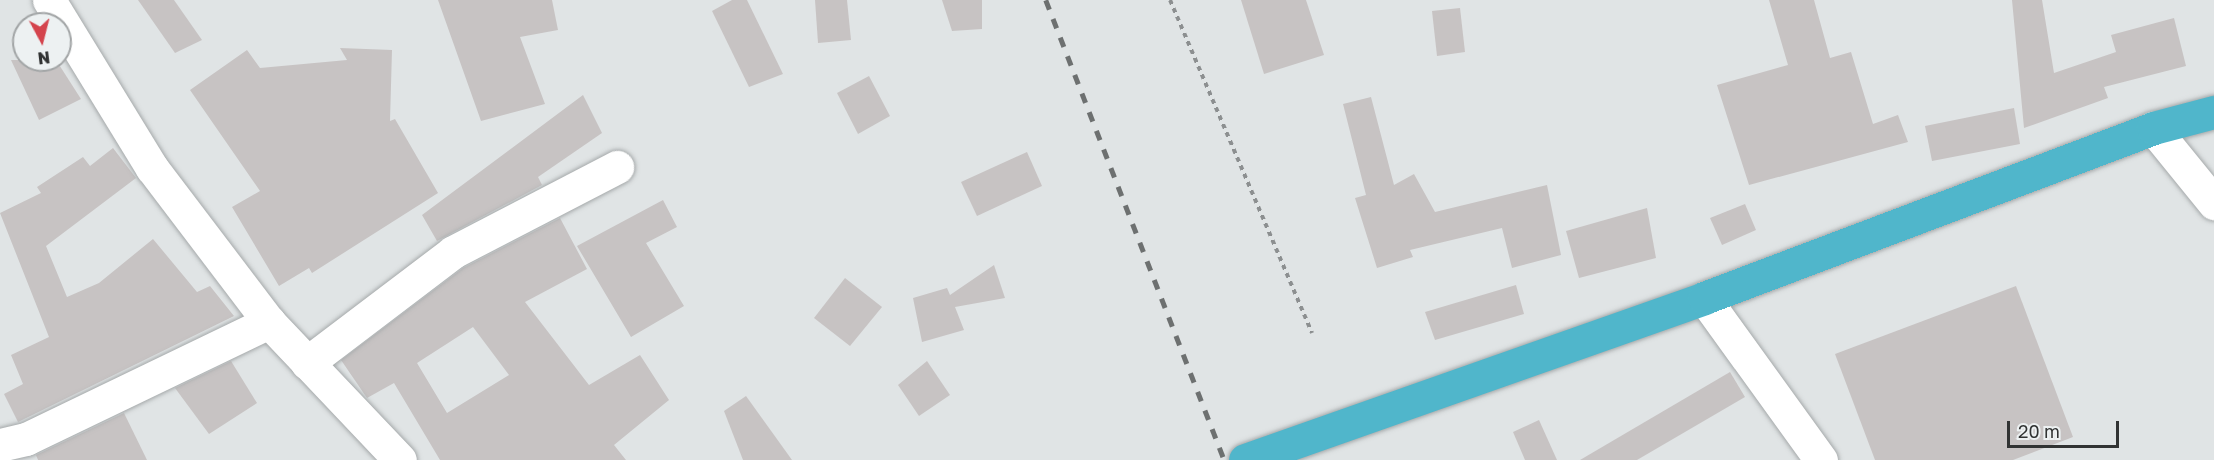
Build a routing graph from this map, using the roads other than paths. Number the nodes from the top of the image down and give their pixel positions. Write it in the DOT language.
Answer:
graph roads {
  1 [pos="49,0"];
  2 [pos="2214,112"];
  3 [pos="2153,128"];
  4 [pos="617,167"];
  5 [pos="2214,203"];
  6 [pos="1704,298"];
  7 [pos="269,322"];
  8 [pos="307,363"];
  9 [pos="0,446"];
  10 [pos="400,460"];
  11 [pos="1245,460"];
  12 [pos="1821,460"];
  1 -- 7 [label="street"];
  2 -- 3 [label="highway"];
  3 -- 5 [label="street"];
  3 -- 6 [label="highway"];
  4 -- 8 [label="street"];
  6 -- 11 [label="highway"];
  6 -- 12 [label="street"];
  7 -- 8 [label="street"];
  7 -- 9 [label="street"];
  8 -- 10 [label="street"];
}
